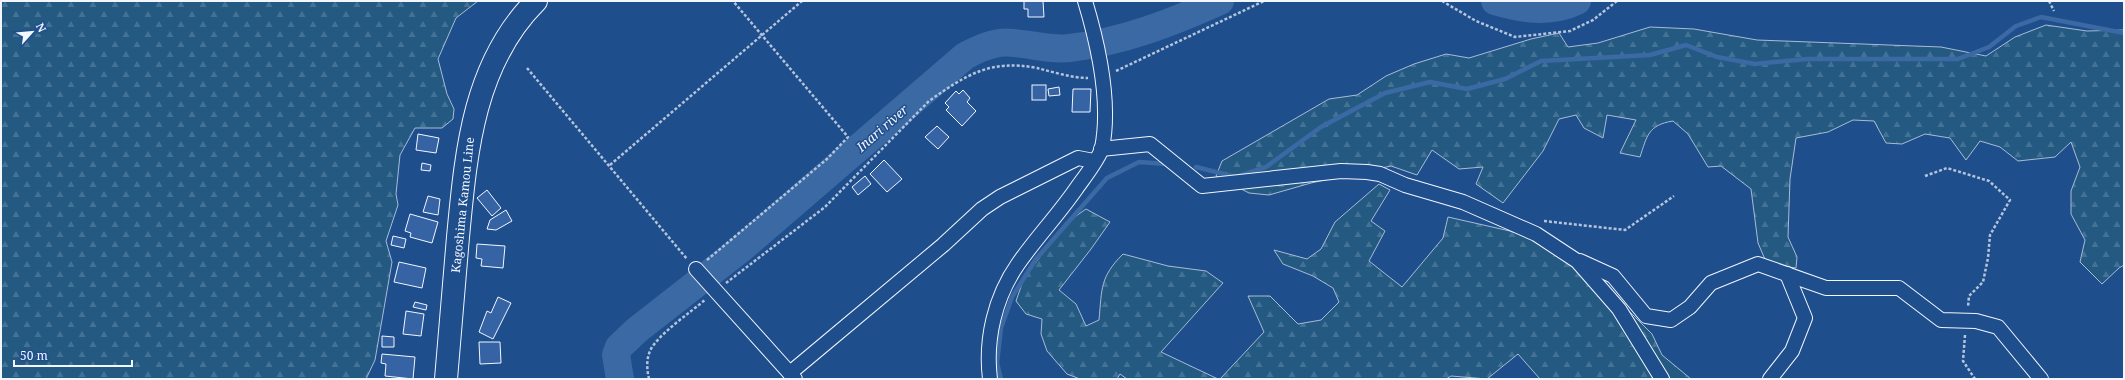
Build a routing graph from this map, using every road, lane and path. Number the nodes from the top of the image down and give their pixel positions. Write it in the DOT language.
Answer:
graph roads {
  1 [pos="536,1"];
  2 [pos="733,1"];
  3 [pos="802,1"];
  4 [pos="1085,1"];
  5 [pos="1264,1"];
  6 [pos="1442,1"];
  7 [pos="1617,1"];
  8 [pos="2049,1"];
  9 [pos="2054,11"];
  10 [pos="763,34"];
  11 [pos="527,68"];
  12 [pos="1101,78"];
  13 [pos="1098,155"];
  14 [pos="610,165"];
  15 [pos="1926,176"];
  16 [pos="1674,196"];
  17 [pos="1540,220"];
  18 [pos="1575,259"];
  19 [pos="696,269"];
  20 [pos="1787,274"];
  21 [pos="715,291"];
  22 [pos="1966,320"];
  23 [pos="792,376"];
  24 [pos="446,379"];
  25 [pos="649,379"];
  26 [pos="990,379"];
  27 [pos="1662,379"];
  28 [pos="1770,379"];
  29 [pos="1975,379"];
  30 [pos="2041,379"];
  1 -- 24 [label="main road, Kagoshima Kamou Line"];
  2 -- 10 [label="path"];
  3 -- 10 [label="path"];
  4 -- 12 [label="street"];
  5 -- 12 [label="path"];
  6 -- 7 [label="path"];
  8 -- 9 [label="path"];
  10 -- 14 [label="path"];
  10 -- 19 [label="path"];
  11 -- 14 [label="path"];
  12 -- 13 [label="street"];
  12 -- 21 [label="path"];
  13 -- 18 [label="street"];
  13 -- 23 [label="street"];
  13 -- 26 [label="street"];
  14 -- 19 [label="path"];
  15 -- 22 [label="path"];
  16 -- 17 [label="path"];
  18 -- 20 [label="street"];
  18 -- 27 [label="street"];
  19 -- 21 [label="street"];
  20 -- 22 [label="street"];
  20 -- 28 [label="street"];
  21 -- 23 [label="street"];
  21 -- 25 [label="path"];
  22 -- 29 [label="path"];
  22 -- 30 [label="street"];
}
